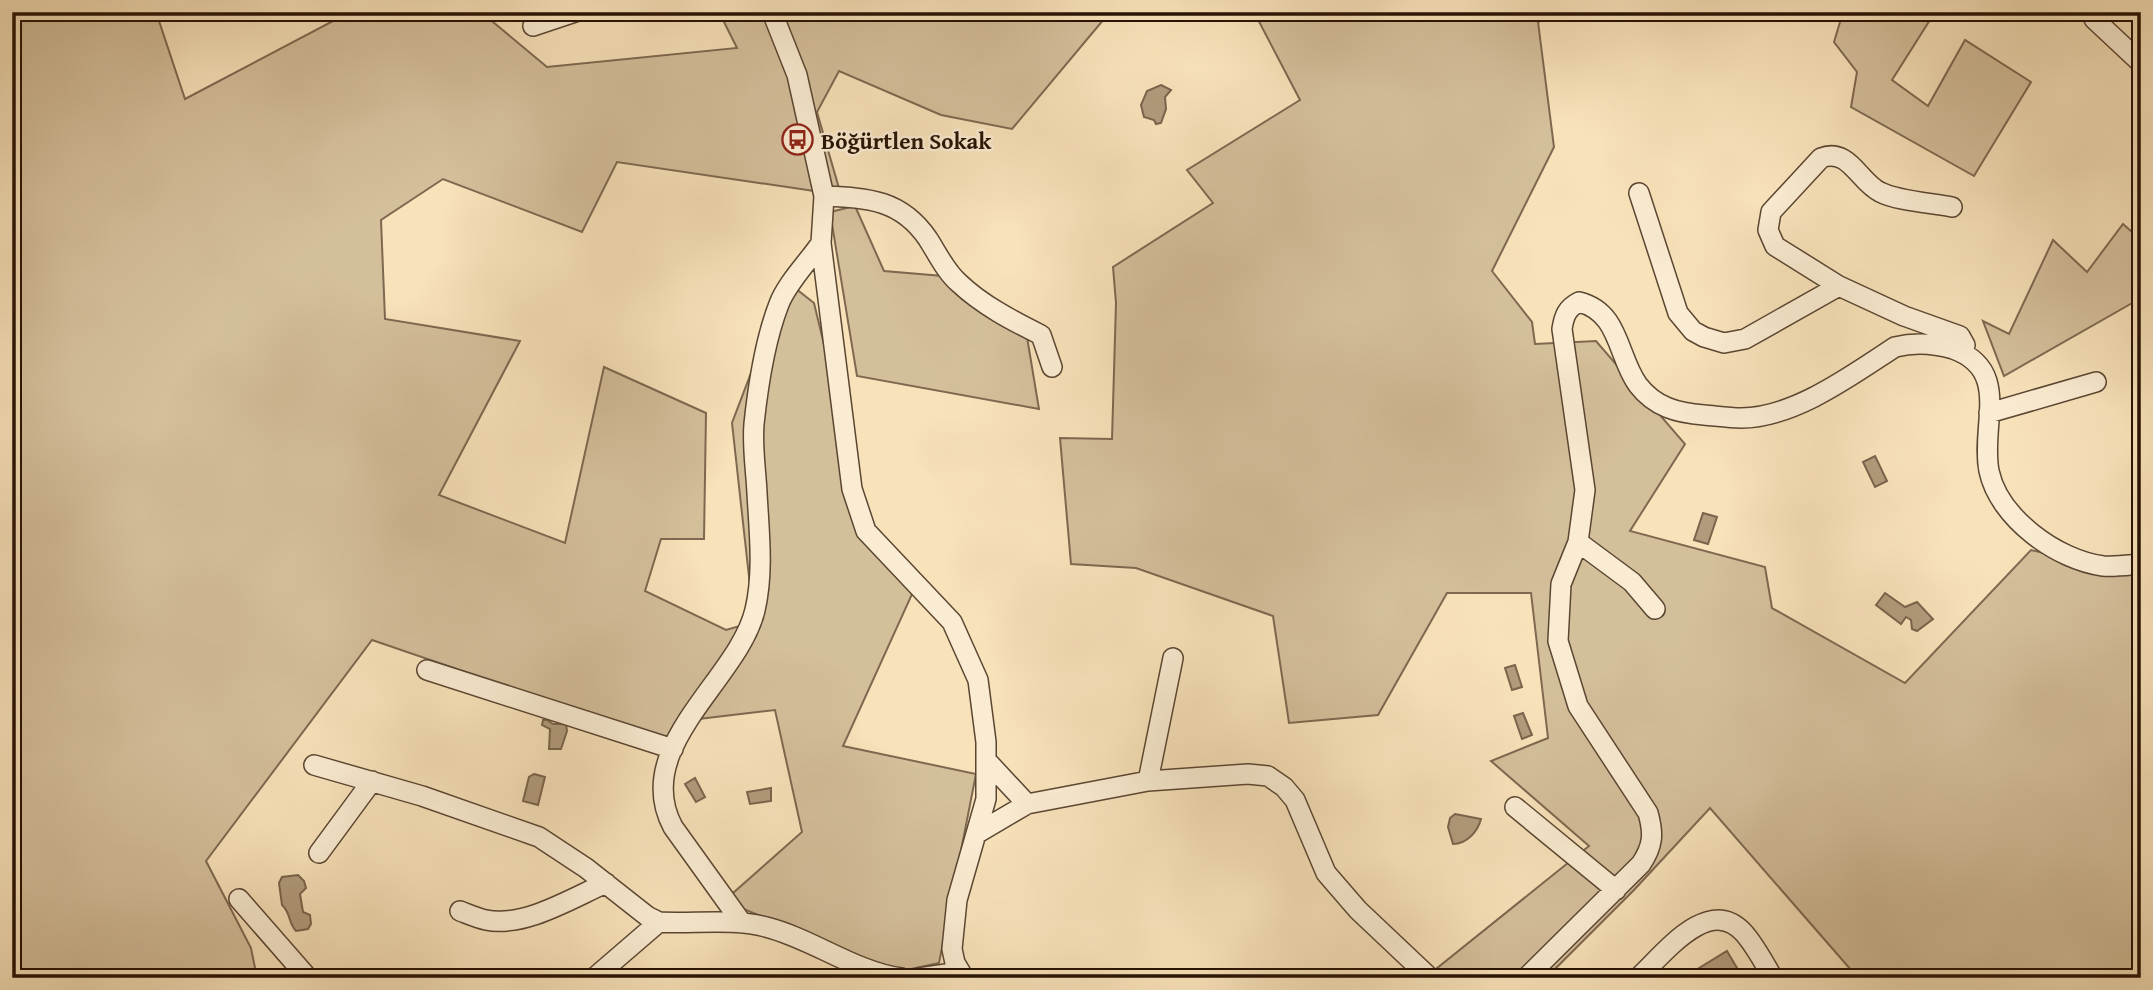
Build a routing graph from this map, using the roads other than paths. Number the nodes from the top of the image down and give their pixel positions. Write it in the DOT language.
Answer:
graph roads {
  1 [pos="575,12"];
  2 [pos="772,12"];
  3 [pos="2094,19"];
  4 [pos="533,26"];
  5 [pos="2141,64"];
  6 [pos="1639,193"];
  7 [pos="824,195"];
  8 [pos="1952,207"];
  9 [pos="821,243"];
  10 [pos="1839,286"];
  11 [pos="1963,353"];
  12 [pos="1052,367"];
  13 [pos="2096,382"];
  14 [pos="1989,413"];
  15 [pos="1578,542"];
  16 [pos="2141,564"];
  17 [pos="1655,609"];
  18 [pos="1173,658"];
  19 [pos="427,670"];
  20 [pos="673,749"];
  21 [pos="986,760"];
  22 [pos="314,765"];
  23 [pos="1148,781"];
  24 [pos="372,782"];
  25 [pos="1027,804"];
  26 [pos="1515,807"];
  27 [pos="976,834"];
  28 [pos="319,853"];
  29 [pos="606,883"];
  30 [pos="1616,890"];
  31 [pos="239,899"];
  32 [pos="460,911"];
  33 [pos="659,922"];
  34 [pos="741,923"];
  35 [pos="962,975"];
  36 [pos="307,978"];
  37 [pos="594,978"];
  38 [pos="901,978"];
  39 [pos="919,978"];
  40 [pos="1430,978"];
  41 [pos="1526,978"];
  42 [pos="1638,978"];
  43 [pos="1773,978"];
  1 -- 4 [label="street"];
  2 -- 7 [label="street"];
  3 -- 5 [label="street"];
  6 -- 10 [label="street"];
  7 -- 9 [label="street"];
  7 -- 12 [label="street"];
  8 -- 10 [label="street"];
  9 -- 20 [label="street"];
  9 -- 21 [label="street"];
  10 -- 11 [label="street"];
  11 -- 14 [label="street"];
  11 -- 15 [label="street"];
  13 -- 14 [label="street"];
  14 -- 16 [label="street"];
  15 -- 17 [label="street"];
  15 -- 30 [label="street"];
  18 -- 23 [label="street"];
  19 -- 20 [label="street"];
  20 -- 34 [label="street"];
  21 -- 25 [label="street"];
  21 -- 27 [label="street"];
  22 -- 24 [label="street"];
  23 -- 25 [label="street"];
  23 -- 40 [label="street"];
  24 -- 28 [label="street"];
  24 -- 29 [label="street"];
  25 -- 27 [label="street"];
  26 -- 30 [label="street"];
  27 -- 35 [label="street"];
  29 -- 32 [label="street"];
  29 -- 33 [label="street"];
  30 -- 41 [label="street"];
  31 -- 36 [label="street"];
  33 -- 34 [label="street"];
  33 -- 37 [label="street"];
  34 -- 38 [label="street"];
  35 -- 39 [label="street"];
  42 -- 43 [label="street"];
}
